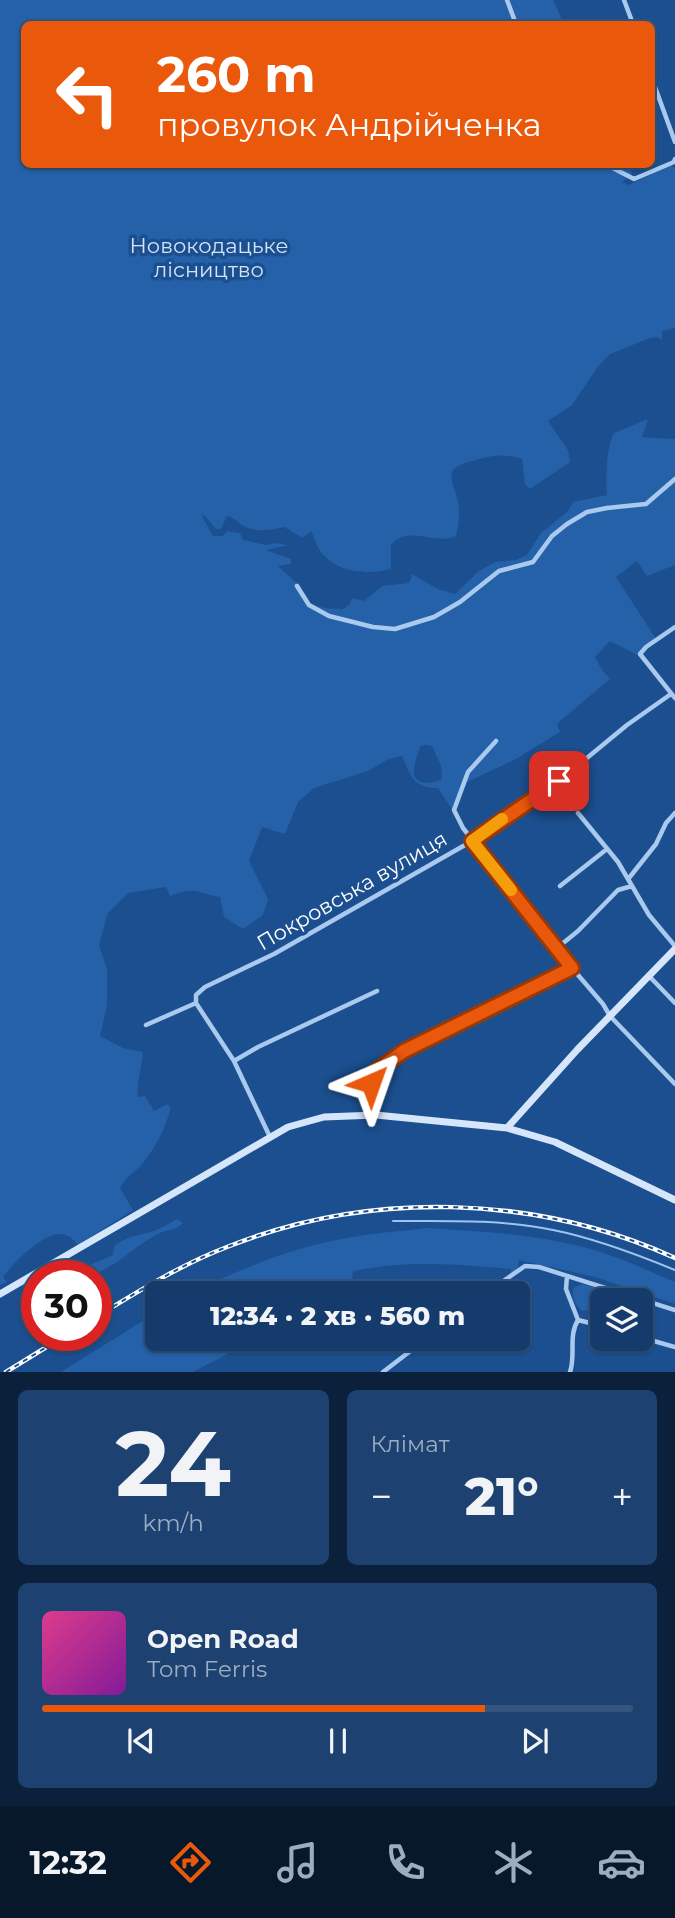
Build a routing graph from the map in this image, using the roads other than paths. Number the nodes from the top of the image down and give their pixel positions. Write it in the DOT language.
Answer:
graph roads {
  1 [pos="507,0"];
  2 [pos="624,0"];
  3 [pos="515,21"];
  4 [pos="632,21"];
  5 [pos="655,87"];
  6 [pos="675,142"];
  7 [pos="675,159"];
  8 [pos="613,168"];
  9 [pos="675,479"];
  10 [pos="297,586"];
  11 [pos="675,627"];
  12 [pos="673,696"];
  13 [pos="496,741"];
  14 [pos="578,813"];
  15 [pos="675,813"];
  16 [pos="472,841"];
  17 [pos="607,849"];
  18 [pos="629,878"];
  19 [pos="561,886"];
  20 [pos="632,886"];
  21 [pos="675,947"];
  22 [pos="556,948"];
  23 [pos="572,968"];
  24 [pos="648,976"];
  25 [pos="377,991"];
  26 [pos="196,1003"];
  27 [pos="675,1003"];
  28 [pos="610,1016"];
  29 [pos="146,1025"];
  30 [pos="234,1061"];
  31 [pos="675,1084"];
  32 [pos="376,1115"];
  33 [pos="507,1128"];
  34 [pos="270,1137"];
  35 [pos="675,1200"];
  36 [pos="567,1275"];
  37 [pos="503,1281"];
  38 [pos="0,1294"];
  39 [pos="675,1310"];
  40 [pos="578,1320"];
  41 [pos="590,1323"];
  42 [pos="653,1340"];
  43 [pos="675,1347"];
  44 [pos="410,1351"];
  45 [pos="383,1372"];
  46 [pos="570,1372"];
  1 -- 3 [label="street"];
  2 -- 4 [label="street"];
  5 -- 6 [label="street"];
  7 -- 8 [label="street"];
  9 -- 10 [label="street"];
  11 -- 12 [label="street, Покровська вулиця"];
  12 -- 16 [label="street, Покровська вулиця"];
  13 -- 16 [label="street"];
  14 -- 17 [label="street"];
  15 -- 18 [label="street"];
  16 -- 22 [label="street"];
  16 -- 26 [label="street, Покровська вулиця"];
  17 -- 18 [label="street"];
  17 -- 19 [label="street"];
  18 -- 20 [label="street"];
  20 -- 21 [label="street"];
  20 -- 22 [label="street"];
  21 -- 24 [label="street"];
  22 -- 23 [label="street"];
  23 -- 28 [label="street"];
  23 -- 32 [label="street"];
  24 -- 27 [label="street"];
  24 -- 28 [label="street"];
  25 -- 30 [label="street"];
  26 -- 29 [label="street, Покровська вулиця"];
  26 -- 30 [label="street"];
  28 -- 31 [label="street"];
  28 -- 33 [label="street"];
  30 -- 34 [label="street"];
  32 -- 33 [label="street"];
  32 -- 34 [label="street"];
  33 -- 35 [label="street"];
  34 -- 38 [label="street"];
  36 -- 37 [label="street"];
  36 -- 39 [label="street"];
  36 -- 40 [label="street"];
  40 -- 41 [label="street"];
  40 -- 46 [label="street"];
  42 -- 43 [label="street"];
  44 -- 45 [label="street"];
}
